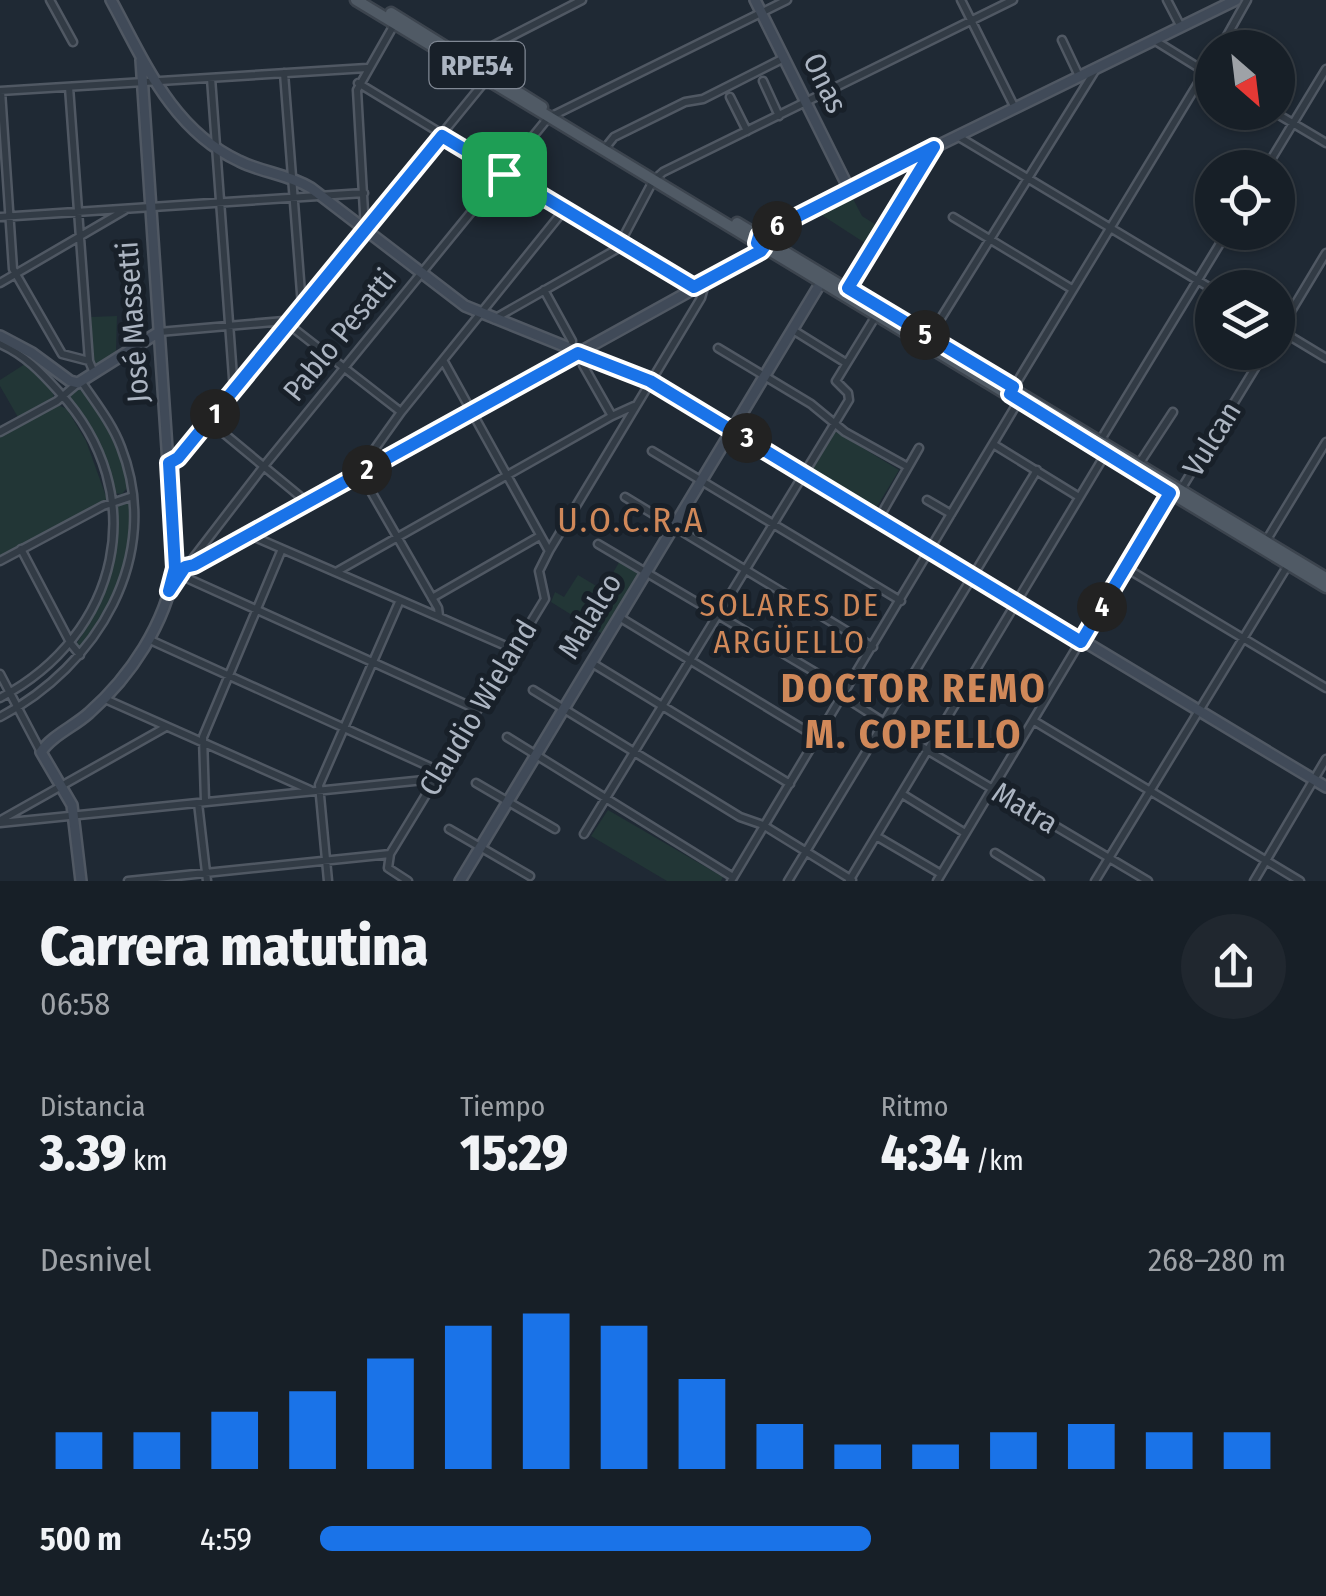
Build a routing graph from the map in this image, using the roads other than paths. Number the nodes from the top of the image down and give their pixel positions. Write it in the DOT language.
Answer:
graph roads {
  1 [pos="50,0"];
  2 [pos="112,0"];
  3 [pos="356,0"];
  4 [pos="368,0"];
  5 [pos="582,0"];
  6 [pos="755,0"];
  7 [pos="787,0"];
  8 [pos="961,0"];
  9 [pos="1013,0"];
  10 [pos="1167,0"];
  11 [pos="1236,0"];
  12 [pos="1247,0"];
  13 [pos="380,7"];
  14 [pos="762,13"];
  15 [pos="971,20"];
  16 [pos="396,21"];
  17 [pos="1181,27"];
  18 [pos="1230,30"];
  19 [pos="1062,40"];
  20 [pos="1154,40"];
  21 [pos="73,42"];
  22 [pos="784,58"];
  23 [pos="467,60"];
  24 [pos="1195,65"];
  25 [pos="367,68"];
  26 [pos="1096,68"];
  27 [pos="1326,69"];
  28 [pos="284,73"];
  29 [pos="1080,76"];
  30 [pos="210,78"];
  31 [pos="486,80"];
  32 [pos="149,81"];
  33 [pos="762,81"];
  34 [pos="358,83"];
  35 [pos="69,86"];
  36 [pos="1,91"];
  37 [pos="1195,96"];
  38 [pos="730,97"];
  39 [pos="806,102"];
  40 [pos="1015,108"];
  41 [pos="551,116"];
  42 [pos="779,116"];
  43 [pos="1295,121"];
  44 [pos="1295,125"];
  45 [pos="747,132"];
  46 [pos="442,136"];
  47 [pos="958,136"];
  48 [pos="1326,144"];
  49 [pos="606,146"];
  50 [pos="216,147"];
  51 [pos="934,147"];
  52 [pos="3,156"];
  53 [pos="504,174"];
  54 [pos="292,178"];
  55 [pos="655,178"];
  56 [pos="1028,178"];
  57 [pos="849,189"];
  58 [pos="364,193"];
  59 [pos="321,194"];
  60 [pos="294,198"];
  61 [pos="220,203"];
  62 [pos="150,207"];
  63 [pos="126,209"];
  64 [pos="564,210"];
  65 [pos="77,212"];
  66 [pos="10,217"];
  67 [pos="953,217"];
  68 [pos="0,218"];
  69 [pos="1110,228"];
  70 [pos="364,231"];
  71 [pos="79,237"];
  72 [pos="990,240"];
  73 [pos="762,242"];
  74 [pos="622,244"];
  75 [pos="1326,253"];
  76 [pos="15,274"];
  77 [pos="422,274"];
  78 [pos="823,278"];
  79 [pos="1195,278"];
  80 [pos="0,282"];
  81 [pos="705,282"];
  82 [pos="1195,285"];
  83 [pos="694,287"];
  84 [pos="544,290"];
  85 [pos="1072,290"];
  86 [pos="846,291"];
  87 [pos="1295,303"];
  88 [pos="302,308"];
  89 [pos="481,314"];
  90 [pos="876,314"];
  91 [pos="494,319"];
  92 [pos="290,323"];
  93 [pos="229,326"];
  94 [pos="793,330"];
  95 [pos="159,332"];
  96 [pos="0,336"];
  97 [pos="927,340"];
  98 [pos="1295,340"];
  99 [pos="0,344"];
  100 [pos="718,348"];
  101 [pos="578,353"];
  102 [pos="1326,358"];
  103 [pos="443,360"];
  104 [pos="89,361"];
  105 [pos="846,363"];
  106 [pos="346,368"];
  107 [pos="1253,370"];
  108 [pos="94,372"];
  109 [pos="764,376"];
  110 [pos="650,381"];
  111 [pos="79,382"];
  112 [pos="234,391"];
  113 [pos="1016,393"];
  114 [pos="63,396"];
  115 [pos="634,406"];
  116 [pos="401,412"];
  117 [pos="471,412"];
  118 [pos="1173,412"];
  119 [pos="612,416"];
  120 [pos="209,421"];
  121 [pos="834,424"];
  122 [pos="730,429"];
  123 [pos="0,432"];
  124 [pos="1326,442"];
  125 [pos="993,444"];
  126 [pos="1101,447"];
  127 [pos="919,448"];
  128 [pos="652,451"];
  129 [pos="169,463"];
  130 [pos="1139,464"];
  131 [pos="264,466"];
  132 [pos="908,467"];
  133 [pos="1036,470"];
  134 [pos="804,472"];
  135 [pos="361,474"];
  136 [pos="505,476"];
  137 [pos="701,480"];
  138 [pos="1175,491"];
  139 [pos="134,496"];
  140 [pos="625,497"];
  141 [pos="1080,497"];
  142 [pos="928,500"];
  143 [pos="112,502"];
  144 [pos="308,502"];
  145 [pos="951,514"];
  146 [pos="879,518"];
  147 [pos="774,523"];
  148 [pos="673,526"];
  149 [pos="250,534"];
  150 [pos="396,536"];
  151 [pos="538,537"];
  152 [pos="1266,541"];
  153 [pos="598,544"];
  154 [pos="282,549"];
  155 [pos="21,550"];
  156 [pos="930,550"];
  157 [pos="548,551"];
  158 [pos="174,560"];
  159 [pos="0,561"];
  160 [pos="1289,564"];
  161 [pos="1126,568"];
  162 [pos="746,570"];
  163 [pos="182,571"];
  164 [pos="336,572"];
  165 [pos="646,572"];
  166 [pos="972,574"];
  167 [pos="1326,578"];
  168 [pos="1326,586"];
  169 [pos="169,591"];
  170 [pos="432,598"];
  171 [pos="400,600"];
  172 [pos="901,601"];
  173 [pos="1017,602"];
  174 [pos="256,609"];
  175 [pos="718,615"];
  176 [pos="439,616"];
  177 [pos="619,617"];
  178 [pos="1243,638"];
  179 [pos="148,639"];
  180 [pos="1081,642"];
  181 [pos="71,644"];
  182 [pos="873,647"];
  183 [pos="513,648"];
  184 [pos="80,655"];
  185 [pos="690,661"];
  186 [pos="373,662"];
  187 [pos="592,663"];
  188 [pos="0,674"];
  189 [pos="228,676"];
  190 [pos="1326,688"];
  191 [pos="533,690"];
  192 [pos="10,693"];
  193 [pos="842,696"];
  194 [pos="0,698"];
  195 [pos="106,698"];
  196 [pos="662,706"];
  197 [pos="18,708"];
  198 [pos="476,710"];
  199 [pos="563,710"];
  200 [pos="1198,711"];
  201 [pos="0,717"];
  202 [pos="1034,721"];
  203 [pos="883,722"];
  204 [pos="166,726"];
  205 [pos="344,728"];
  206 [pos="507,737"];
  207 [pos="818,738"];
  208 [pos="202,742"];
  209 [pos="928,750"];
  210 [pos="41,752"];
  211 [pos="634,752"];
  212 [pos="536,756"];
  213 [pos="1326,760"];
  214 [pos="437,775"];
  215 [pos="1314,780"];
  216 [pos="476,783"];
  217 [pos="790,784"];
  218 [pos="61,787"];
  219 [pos="1326,788"];
  220 [pos="993,789"];
  221 [pos="315,791"];
  222 [pos="1150,791"];
  223 [pos="902,794"];
  224 [pos="606,799"];
  225 [pos="202,802"];
  226 [pos="509,802"];
  227 [pos="74,815"];
  228 [pos="0,822"];
  229 [pos="764,825"];
  230 [pos="449,829"];
  231 [pos="556,830"];
  232 [pos="965,833"];
  233 [pos="584,834"];
  234 [pos="876,836"];
  235 [pos="482,847"];
  236 [pos="806,851"];
  237 [pos="390,854"];
  238 [pos="995,854"];
  239 [pos="1110,858"];
  240 [pos="326,860"];
  241 [pos="1266,860"];
  242 [pos="530,876"];
  243 [pos="206,877"];
  244 [pos="732,879"];
  245 [pos="939,879"];
  246 [pos="851,880"];
  247 [pos="81,881"];
  248 [pos="128,881"];
  249 [pos="328,881"];
  250 [pos="408,881"];
  251 [pos="460,881"];
  252 [pos="788,881"];
  253 [pos="1040,881"];
  254 [pos="1095,881"];
  255 [pos="1148,881"];
  256 [pos="1254,881"];
  257 [pos="1300,881"];
  1 -- 21 [label="street"];
  2 -- 32 [label="main road, José Massetti"];
  3 -- 13 [label="main road, RPE54"];
  4 -- 13 [label="main road, RPE54"];
  5 -- 23 [label="street"];
  6 -- 14 [label="main road, Onas"];
  7 -- 14 [label="street"];
  8 -- 15 [label="street"];
  9 -- 15 [label="street"];
  10 -- 17 [label="street"];
  11 -- 17 [label="main road"];
  12 -- 18 [label="street"];
  13 -- 16 [label="main road, RPE54"];
  14 -- 22 [label="main road, Onas"];
  14 -- 41 [label="street"];
  15 -- 39 [label="street"];
  15 -- 40 [label="street"];
  16 -- 23 [label="main road, RPE54"];
  16 -- 25 [label="street"];
  16 -- 31 [label="main road, RPE54"];
  17 -- 20 [label="main road"];
  19 -- 29 [label="street"];
  20 -- 24 [label="street"];
  20 -- 26 [label="main road"];
  22 -- 39 [label="main road, Onas"];
  22 -- 49 [label="street"];
  23 -- 41 [label="main road, RPE54"];
  25 -- 28 [label="street"];
  25 -- 34 [label="street"];
  26 -- 29 [label="main road"];
  26 -- 56 [label="street"];
  27 -- 43 [label="street"];
  28 -- 30 [label="street"];
  28 -- 54 [label="street"];
  29 -- 40 [label="main road"];
  30 -- 32 [label="street"];
  30 -- 50 [label="street"];
  31 -- 41 [label="main road, RPE54"];
  31 -- 46 [label="street"];
  32 -- 35 [label="street"];
  32 -- 50 [label="main road"];
  32 -- 62 [label="main road, José Massetti"];
  33 -- 42 [label="street"];
  34 -- 46 [label="street"];
  34 -- 58 [label="street"];
  35 -- 36 [label="street"];
  35 -- 65 [label="street"];
  36 -- 52 [label="street"];
  37 -- 69 [label="street"];
  38 -- 45 [label="street"];
  39 -- 42 [label="street"];
  39 -- 57 [label="main road, Onas"];
  40 -- 47 [label="main road"];
  41 -- 49 [label="main road, RPE54"];
  41 -- 53 [label="street, Pablo Pesatti"];
  41 -- 55 [label="main road, RPE54"];
  42 -- 45 [label="street"];
  44 -- 48 [label="street"];
  45 -- 55 [label="street"];
  46 -- 53 [label="street"];
  46 -- 70 [label="street"];
  47 -- 51 [label="main road"];
  47 -- 56 [label="street"];
  49 -- 55 [label="main road, RPE54"];
  50 -- 54 [label="main road"];
  50 -- 61 [label="street"];
  51 -- 57 [label="main road"];
  51 -- 86 [label="street"];
  52 -- 66 [label="street"];
  53 -- 64 [label="street"];
  53 -- 77 [label="street, Pablo Pesatti"];
  54 -- 59 [label="main road"];
  54 -- 60 [label="street"];
  55 -- 73 [label="main road, RPE54"];
  55 -- 74 [label="street"];
  56 -- 69 [label="street"];
  56 -- 72 [label="street"];
  57 -- 73 [label="main road"];
  58 -- 59 [label="street"];
  58 -- 70 [label="street"];
  59 -- 60 [label="street"];
  59 -- 70 [label="main road"];
  60 -- 61 [label="street"];
  60 -- 88 [label="street"];
  61 -- 62 [label="street"];
  61 -- 93 [label="street"];
  62 -- 63 [label="street"];
  62 -- 95 [label="main road, José Massetti"];
  63 -- 65 [label="street"];
  63 -- 71 [label="street"];
  64 -- 74 [label="street"];
  64 -- 89 [label="street"];
  65 -- 66 [label="street"];
  65 -- 71 [label="street"];
  66 -- 68 [label="street"];
  66 -- 76 [label="street"];
  67 -- 72 [label="street"];
  69 -- 79 [label="street"];
  69 -- 85 [label="street"];
  70 -- 77 [label="main road"];
  70 -- 88 [label="street"];
  71 -- 76 [label="street"];
  71 -- 104 [label="street"];
  72 -- 85 [label="street"];
  72 -- 97 [label="street"];
  73 -- 78 [label="main road, RPE54"];
  73 -- 81 [label="main road"];
  74 -- 83 [label="street"];
  74 -- 84 [label="street"];
  75 -- 87 [label="street"];
  76 -- 80 [label="street"];
  76 -- 104 [label="street"];
  77 -- 89 [label="main road"];
  77 -- 106 [label="street, Pablo Pesatti"];
  78 -- 86 [label="main road, RPE54"];
  78 -- 94 [label="main road, Malalco"];
  81 -- 83 [label="main road"];
  81 -- 110 [label="street, Claudio Wieland"];
  82 -- 126 [label="street"];
  83 -- 101 [label="main road"];
  84 -- 91 [label="street"];
  84 -- 101 [label="street"];
  85 -- 113 [label="street"];
  86 -- 90 [label="main road, RPE54"];
  86 -- 97 [label="main road, RPE54"];
  88 -- 92 [label="street"];
  89 -- 91 [label="main road"];
  89 -- 103 [label="street"];
  90 -- 97 [label="main road, RPE54"];
  90 -- 105 [label="street"];
  91 -- 101 [label="main road"];
  92 -- 93 [label="street"];
  92 -- 106 [label="street"];
  92 -- 112 [label="street"];
  93 -- 95 [label="street"];
  93 -- 112 [label="street"];
  94 -- 105 [label="street"];
  94 -- 109 [label="main road, Malalco"];
  95 -- 108 [label="main road"];
  95 -- 129 [label="main road, José Massetti"];
  96 -- 111 [label="main road"];
  97 -- 113 [label="main road, RPE54"];
  98 -- 102 [label="street"];
  99 -- 114 [label="street"];
  100 -- 109 [label="street"];
  101 -- 110 [label="main road"];
  101 -- 117 [label="main road"];
  101 -- 119 [label="street"];
  103 -- 116 [label="street"];
  103 -- 117 [label="street"];
  104 -- 108 [label="street"];
  105 -- 121 [label="street"];
  106 -- 116 [label="street"];
  106 -- 131 [label="street, Pablo Pesatti"];
  107 -- 138 [label="street, Vulcan"];
  108 -- 111 [label="main road"];
  109 -- 121 [label="street"];
  109 -- 122 [label="main road, Malalco"];
  110 -- 115 [label="street, Claudio Wieland"];
  110 -- 122 [label="main road"];
  111 -- 114 [label="street"];
  111 -- 139 [label="street"];
  112 -- 120 [label="street"];
  113 -- 125 [label="street"];
  113 -- 126 [label="main road, RPE54"];
  114 -- 123 [label="street"];
  114 -- 143 [label="street"];
  115 -- 119 [label="street"];
  115 -- 157 [label="street, Claudio Wieland"];
  116 -- 135 [label="street"];
  117 -- 135 [label="main road"];
  117 -- 136 [label="street"];
  118 -- 130 [label="street"];
  119 -- 136 [label="street"];
  120 -- 129 [label="street"];
  120 -- 131 [label="street"];
  121 -- 132 [label="street"];
  121 -- 134 [label="street"];
  122 -- 134 [label="main road"];
  122 -- 137 [label="main road, Malalco"];
  124 -- 152 [label="street"];
  125 -- 133 [label="street"];
  125 -- 145 [label="street"];
  126 -- 130 [label="main road, RPE54"];
  126 -- 138 [label="main road, RPE54"];
  126 -- 141 [label="street"];
  127 -- 132 [label="street"];
  128 -- 137 [label="street"];
  129 -- 158 [label="main road, José Massetti"];
  130 -- 138 [label="main road, RPE54"];
  131 -- 144 [label="street"];
  131 -- 163 [label="street, Pablo Pesatti"];
  132 -- 146 [label="street"];
  133 -- 141 [label="street"];
  133 -- 166 [label="street"];
  134 -- 146 [label="main road"];
  134 -- 147 [label="street"];
  135 -- 144 [label="main road"];
  135 -- 150 [label="street"];
  136 -- 150 [label="street"];
  136 -- 151 [label="street"];
  137 -- 147 [label="street"];
  137 -- 148 [label="main road, Malalco"];
  138 -- 152 [label="main road, RPE54"];
  138 -- 160 [label="main road, RPE54"];
  138 -- 161 [label="street, Vulcan"];
  139 -- 143 [label="street"];
  139 -- 184 [label="street"];
  140 -- 148 [label="street"];
  141 -- 173 [label="street"];
  142 -- 145 [label="street"];
  143 -- 155 [label="street"];
  143 -- 181 [label="street"];
  144 -- 149 [label="main road"];
  145 -- 156 [label="street"];
  146 -- 156 [label="main road"];
  147 -- 162 [label="street"];
  147 -- 172 [label="street"];
  148 -- 162 [label="street"];
  148 -- 165 [label="main road, Malalco"];
  149 -- 154 [label="street"];
  149 -- 163 [label="main road"];
  150 -- 164 [label="street"];
  150 -- 170 [label="street"];
  151 -- 157 [label="street"];
  151 -- 170 [label="street"];
  152 -- 167 [label="main road, RPE54"];
  153 -- 165 [label="street, Matra"];
  154 -- 164 [label="street"];
  154 -- 174 [label="street"];
  155 -- 159 [label="street"];
  155 -- 181 [label="street"];
  156 -- 166 [label="main road"];
  156 -- 172 [label="street"];
  157 -- 183 [label="street, Claudio Wieland"];
  158 -- 163 [label="main road"];
  158 -- 169 [label="main road, Pablo Pesatti"];
  160 -- 168 [label="main road, RPE54"];
  160 -- 178 [label="street"];
  161 -- 178 [label="street"];
  161 -- 180 [label="street, Vulcan"];
  162 -- 175 [label="street"];
  162 -- 182 [label="street"];
  163 -- 169 [label="street, Pablo Pesatti"];
  163 -- 174 [label="street"];
  164 -- 171 [label="street"];
  165 -- 175 [label="street, Matra"];
  165 -- 177 [label="main road, Malalco"];
  166 -- 173 [label="main road"];
  166 -- 203 [label="street"];
  169 -- 179 [label="main road, Pablo Pesatti"];
  170 -- 176 [label="street"];
  171 -- 176 [label="street"];
  171 -- 186 [label="street"];
  172 -- 182 [label="street"];
  173 -- 180 [label="main road"];
  173 -- 209 [label="street"];
  174 -- 186 [label="street"];
  174 -- 189 [label="street"];
  175 -- 185 [label="street"];
  175 -- 193 [label="street, Matra"];
  176 -- 183 [label="street"];
  177 -- 185 [label="street"];
  177 -- 187 [label="main road, Malalco"];
  178 -- 190 [label="street"];
  178 -- 200 [label="street"];
  179 -- 189 [label="street"];
  179 -- 195 [label="main road, Pablo Pesatti"];
  180 -- 200 [label="main road"];
  180 -- 202 [label="street, Vulcan"];
  181 -- 184 [label="street"];
  181 -- 192 [label="street"];
  182 -- 193 [label="street"];
  183 -- 198 [label="street, Claudio Wieland"];
  184 -- 197 [label="street"];
  185 -- 196 [label="street"];
  185 -- 207 [label="street"];
  186 -- 198 [label="street"];
  186 -- 205 [label="street"];
  187 -- 196 [label="street"];
  187 -- 199 [label="main road, Malalco"];
  188 -- 192 [label="street"];
  189 -- 205 [label="street"];
  189 -- 208 [label="street"];
  191 -- 199 [label="street"];
  192 -- 194 [label="street"];
  192 -- 197 [label="street"];
  193 -- 203 [label="street, Matra"];
  193 -- 207 [label="street"];
  195 -- 204 [label="street"];
  195 -- 210 [label="main road, Pablo Pesatti"];
  196 -- 211 [label="street"];
  196 -- 217 [label="street"];
  197 -- 201 [label="street"];
  197 -- 210 [label="street"];
  198 -- 214 [label="street, Claudio Wieland"];
  199 -- 211 [label="street"];
  199 -- 212 [label="main road, Malalco"];
  200 -- 215 [label="main road"];
  200 -- 222 [label="street"];
  202 -- 220 [label="street, Vulcan"];
  202 -- 222 [label="street"];
  203 -- 209 [label="street, Matra"];
  203 -- 236 [label="street"];
  204 -- 208 [label="street"];
  204 -- 218 [label="street"];
  205 -- 214 [label="street"];
  205 -- 221 [label="street"];
  206 -- 212 [label="street"];
  207 -- 217 [label="street"];
  208 -- 221 [label="street"];
  208 -- 225 [label="street"];
  209 -- 220 [label="street, Matra"];
  209 -- 223 [label="street"];
  210 -- 218 [label="main road"];
  211 -- 224 [label="street"];
  211 -- 229 [label="street"];
  212 -- 224 [label="street"];
  212 -- 226 [label="main road, Malalco"];
  213 -- 215 [label="street"];
  214 -- 221 [label="street"];
  214 -- 237 [label="street, Claudio Wieland"];
  215 -- 219 [label="main road"];
  215 -- 241 [label="street"];
  216 -- 226 [label="street"];
  217 -- 229 [label="street"];
  218 -- 227 [label="main road"];
  218 -- 228 [label="street"];
  220 -- 232 [label="street, Vulcan"];
  220 -- 239 [label="street, Matra"];
  221 -- 225 [label="street"];
  221 -- 240 [label="street"];
  222 -- 239 [label="street"];
  222 -- 241 [label="street"];
  223 -- 232 [label="street"];
  223 -- 234 [label="street"];
  224 -- 233 [label="street"];
  224 -- 244 [label="street"];
  225 -- 227 [label="street"];
  225 -- 243 [label="street"];
  226 -- 231 [label="street"];
  226 -- 235 [label="main road, Malalco"];
  227 -- 228 [label="street"];
  227 -- 247 [label="main road"];
  229 -- 236 [label="street"];
  229 -- 244 [label="street"];
  230 -- 235 [label="street"];
  232 -- 245 [label="street, Vulcan"];
  234 -- 245 [label="street"];
  234 -- 246 [label="street"];
  235 -- 242 [label="street"];
  235 -- 251 [label="main road, Malalco"];
  236 -- 246 [label="street"];
  236 -- 252 [label="street"];
  237 -- 240 [label="street"];
  237 -- 250 [label="street"];
  238 -- 253 [label="street"];
  239 -- 254 [label="street"];
  239 -- 255 [label="street, Matra"];
  240 -- 243 [label="street"];
  240 -- 249 [label="street"];
  241 -- 256 [label="street"];
  241 -- 257 [label="street"];
  243 -- 248 [label="street"];
}
